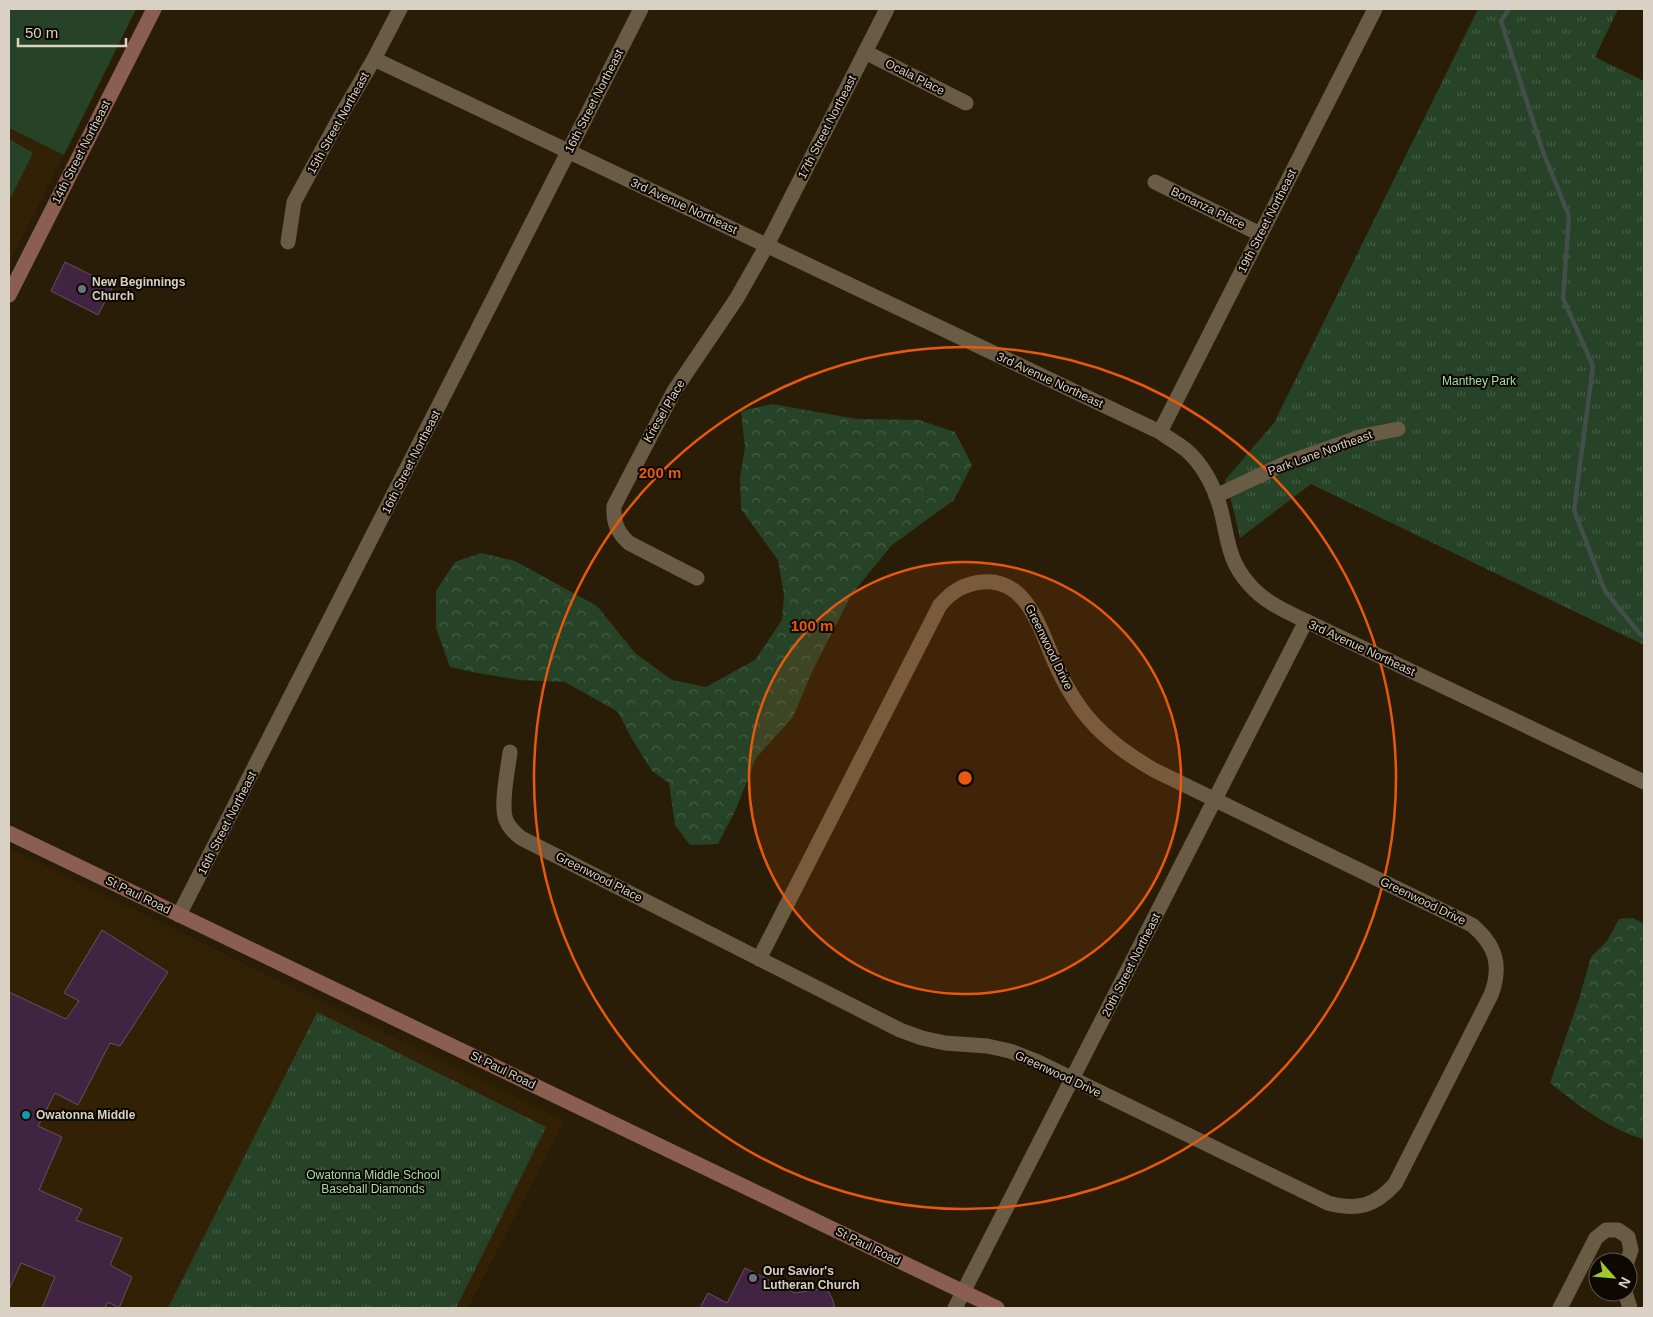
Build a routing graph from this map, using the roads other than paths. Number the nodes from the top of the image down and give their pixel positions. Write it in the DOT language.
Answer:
graph roads {
  1 [pos="154,9"];
  2 [pos="400,9"];
  3 [pos="641,9"];
  4 [pos="886,9"];
  5 [pos="1375,9"];
  6 [pos="865,52"];
  7 [pos="374,59"];
  8 [pos="966,103"];
  9 [pos="568,151"];
  10 [pos="1155,182"];
  11 [pos="1260,234"];
  12 [pos="288,242"];
  13 [pos="767,246"];
  14 [pos="9,295"];
  15 [pos="1398,429"];
  16 [pos="1160,432"];
  17 [pos="1216,496"];
  18 [pos="697,578"];
  19 [pos="1306,621"];
  20 [pos="510,752"];
  21 [pos="1644,782"];
  22 [pos="1214,800"];
  23 [pos="9,833"];
  24 [pos="179,915"];
  25 [pos="759,959"];
  26 [pos="1072,1080"];
  27 [pos="1589,1252"];
  28 [pos="1630,1252"];
  29 [pos="1588,1254"];
  30 [pos="964,1292"];
  31 [pos="956,1308"];
  32 [pos="997,1308"];
  33 [pos="1560,1308"];
  1 -- 14 [label="street, 14th Street Northeast"];
  2 -- 7 [label="street, 15th Street Northeast"];
  3 -- 9 [label="street, 16th Street Northeast"];
  4 -- 6 [label="street, 17th Street Northeast"];
  5 -- 11 [label="street, 19th Street Northeast"];
  6 -- 8 [label="street, Ocala Place"];
  6 -- 13 [label="street, 17th Street Northeast"];
  7 -- 9 [label="street, 3rd Avenue Northeast"];
  7 -- 12 [label="street, 15th Street Northeast"];
  9 -- 13 [label="street, 3rd Avenue Northeast"];
  9 -- 24 [label="street, 16th Street Northeast"];
  10 -- 11 [label="street, Bonanza Place"];
  11 -- 16 [label="street, 19th Street Northeast"];
  13 -- 16 [label="street, 3rd Avenue Northeast"];
  13 -- 18 [label="street, Kriesel Place"];
  15 -- 17 [label="street, Park Lane Northeast"];
  16 -- 17 [label="street, 3rd Avenue Northeast"];
  17 -- 19 [label="street, 3rd Avenue Northeast"];
  19 -- 21 [label="street, 3rd Avenue Northeast"];
  19 -- 22 [label="street, 20th Street Northeast"];
  20 -- 25 [label="street, Greenwood Place"];
  22 -- 25 [label="street, Greenwood Drive"];
  22 -- 26 [label="street, 20th Street Northeast"];
  22 -- 26 [label="street, Greenwood Drive"];
  23 -- 24 [label="street, St Paul Road"];
  24 -- 30 [label="street, St Paul Road"];
  25 -- 26 [label="street, Greenwood Drive"];
  26 -- 30 [label="street, 20th Street Northeast"];
  27 -- 28 [label="street"];
  29 -- 33 [label="street"];
  30 -- 31 [label="street, 20th Street Northeast"];
  30 -- 32 [label="street, St Paul Road"];
}
